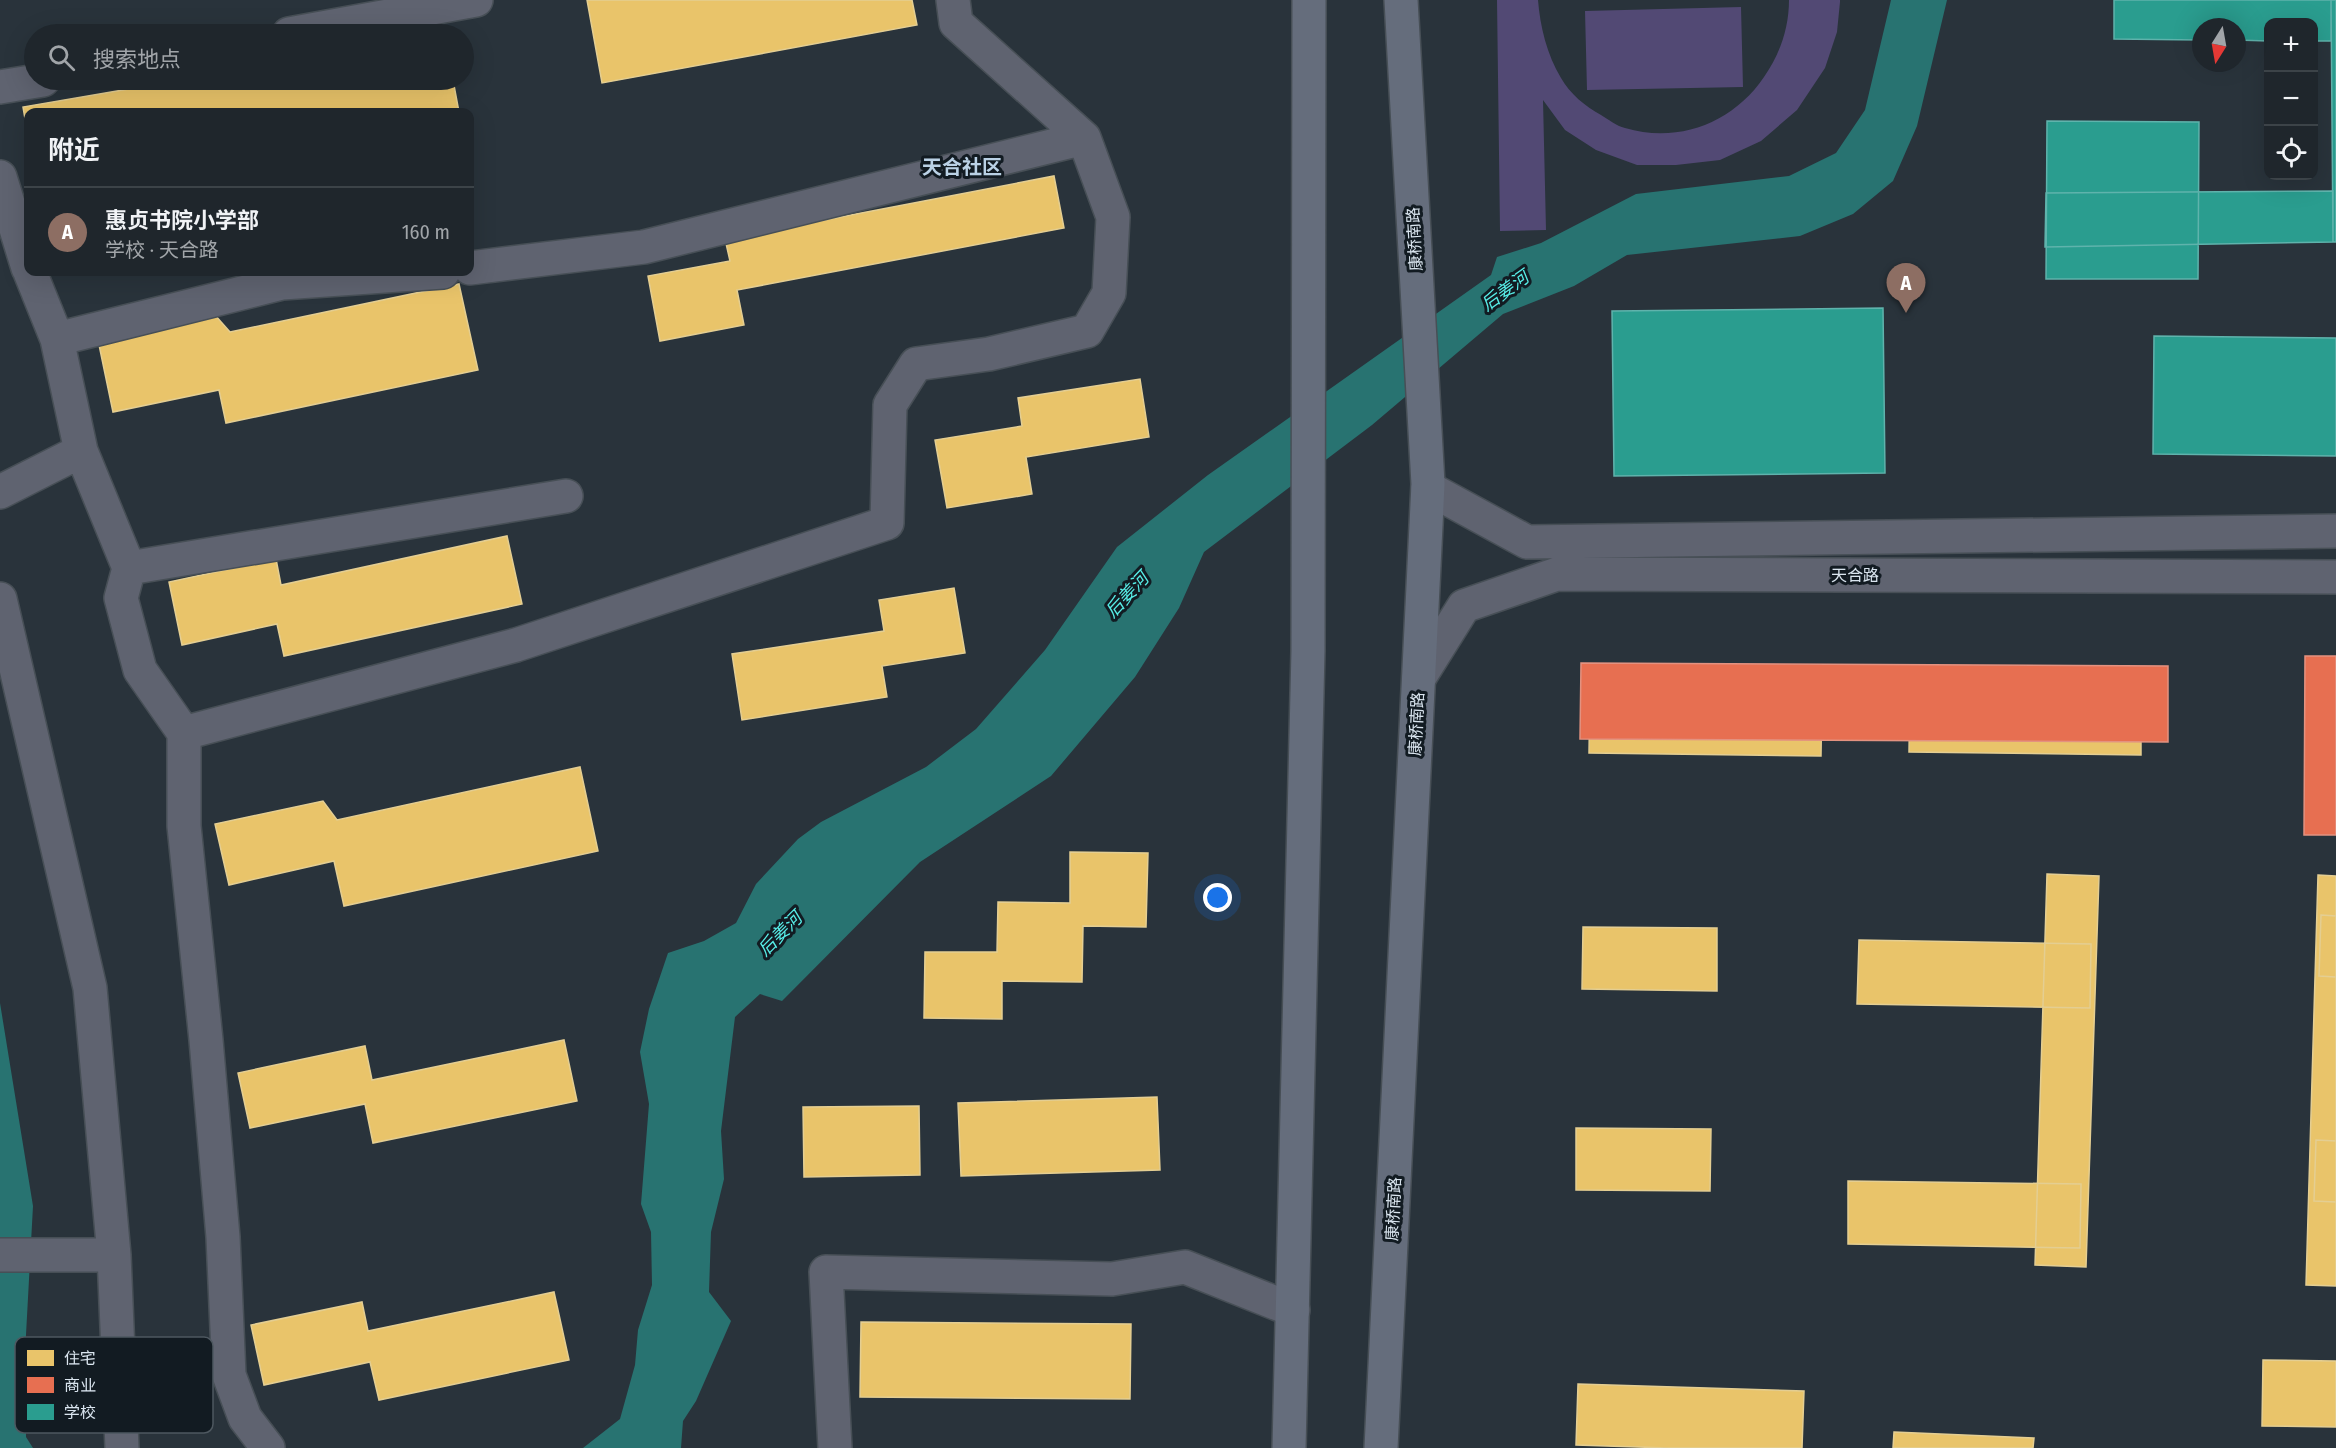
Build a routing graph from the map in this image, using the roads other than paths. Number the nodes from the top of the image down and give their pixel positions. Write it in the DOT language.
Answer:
graph roads {
  1 [pos="476,0"];
  2 [pos="952,0"];
  3 [pos="1309,0"];
  4 [pos="1401,0"];
  5 [pos="344,24"];
  6 [pos="24,83"];
  7 [pos="0,87"];
  8 [pos="1084,138"];
  9 [pos="0,177"];
  10 [pos="24,254"];
  11 [pos="474,268"];
  12 [pos="31,276"];
  13 [pos="384,276"];
  14 [pos="57,339"];
  15 [pos="81,451"];
  16 [pos="1428,486"];
  17 [pos="0,492"];
  18 [pos="566,496"];
  19 [pos="2336,531"];
  20 [pos="129,568"];
  21 [pos="2336,577"];
  22 [pos="0,599"];
  23 [pos="1419,678"];
  24 [pos="184,733"];
  25 [pos="15,1255"];
  26 [pos="114,1255"];
  27 [pos="1293,1310"];
  28 [pos="117,1337"];
  29 [pos="121,1433"];
  30 [pos="122,1448"];
  31 [pos="268,1448"];
  32 [pos="836,1448"];
  33 [pos="1289,1448"];
  34 [pos="1381,1448"];
  1 -- 5 [label="street"];
  2 -- 8 [label="street"];
  3 -- 27 [label="main road"];
  4 -- 16 [label="main road, 康桥南路"];
  6 -- 7 [label="street"];
  8 -- 11 [label="street"];
  8 -- 24 [label="street"];
  9 -- 10 [label="street"];
  12 -- 14 [label="street"];
  13 -- 14 [label="street"];
  14 -- 15 [label="street"];
  15 -- 17 [label="street"];
  15 -- 20 [label="street"];
  16 -- 19 [label="street"];
  16 -- 23 [label="main road, 康桥南路"];
  18 -- 20 [label="street"];
  20 -- 24 [label="street"];
  21 -- 23 [label="street, 天合路"];
  22 -- 26 [label="street"];
  23 -- 34 [label="main road, 康桥南路"];
  24 -- 31 [label="street"];
  25 -- 26 [label="street"];
  26 -- 28 [label="street"];
  27 -- 32 [label="street"];
  27 -- 33 [label="main road"];
  29 -- 30 [label="street"];
}
